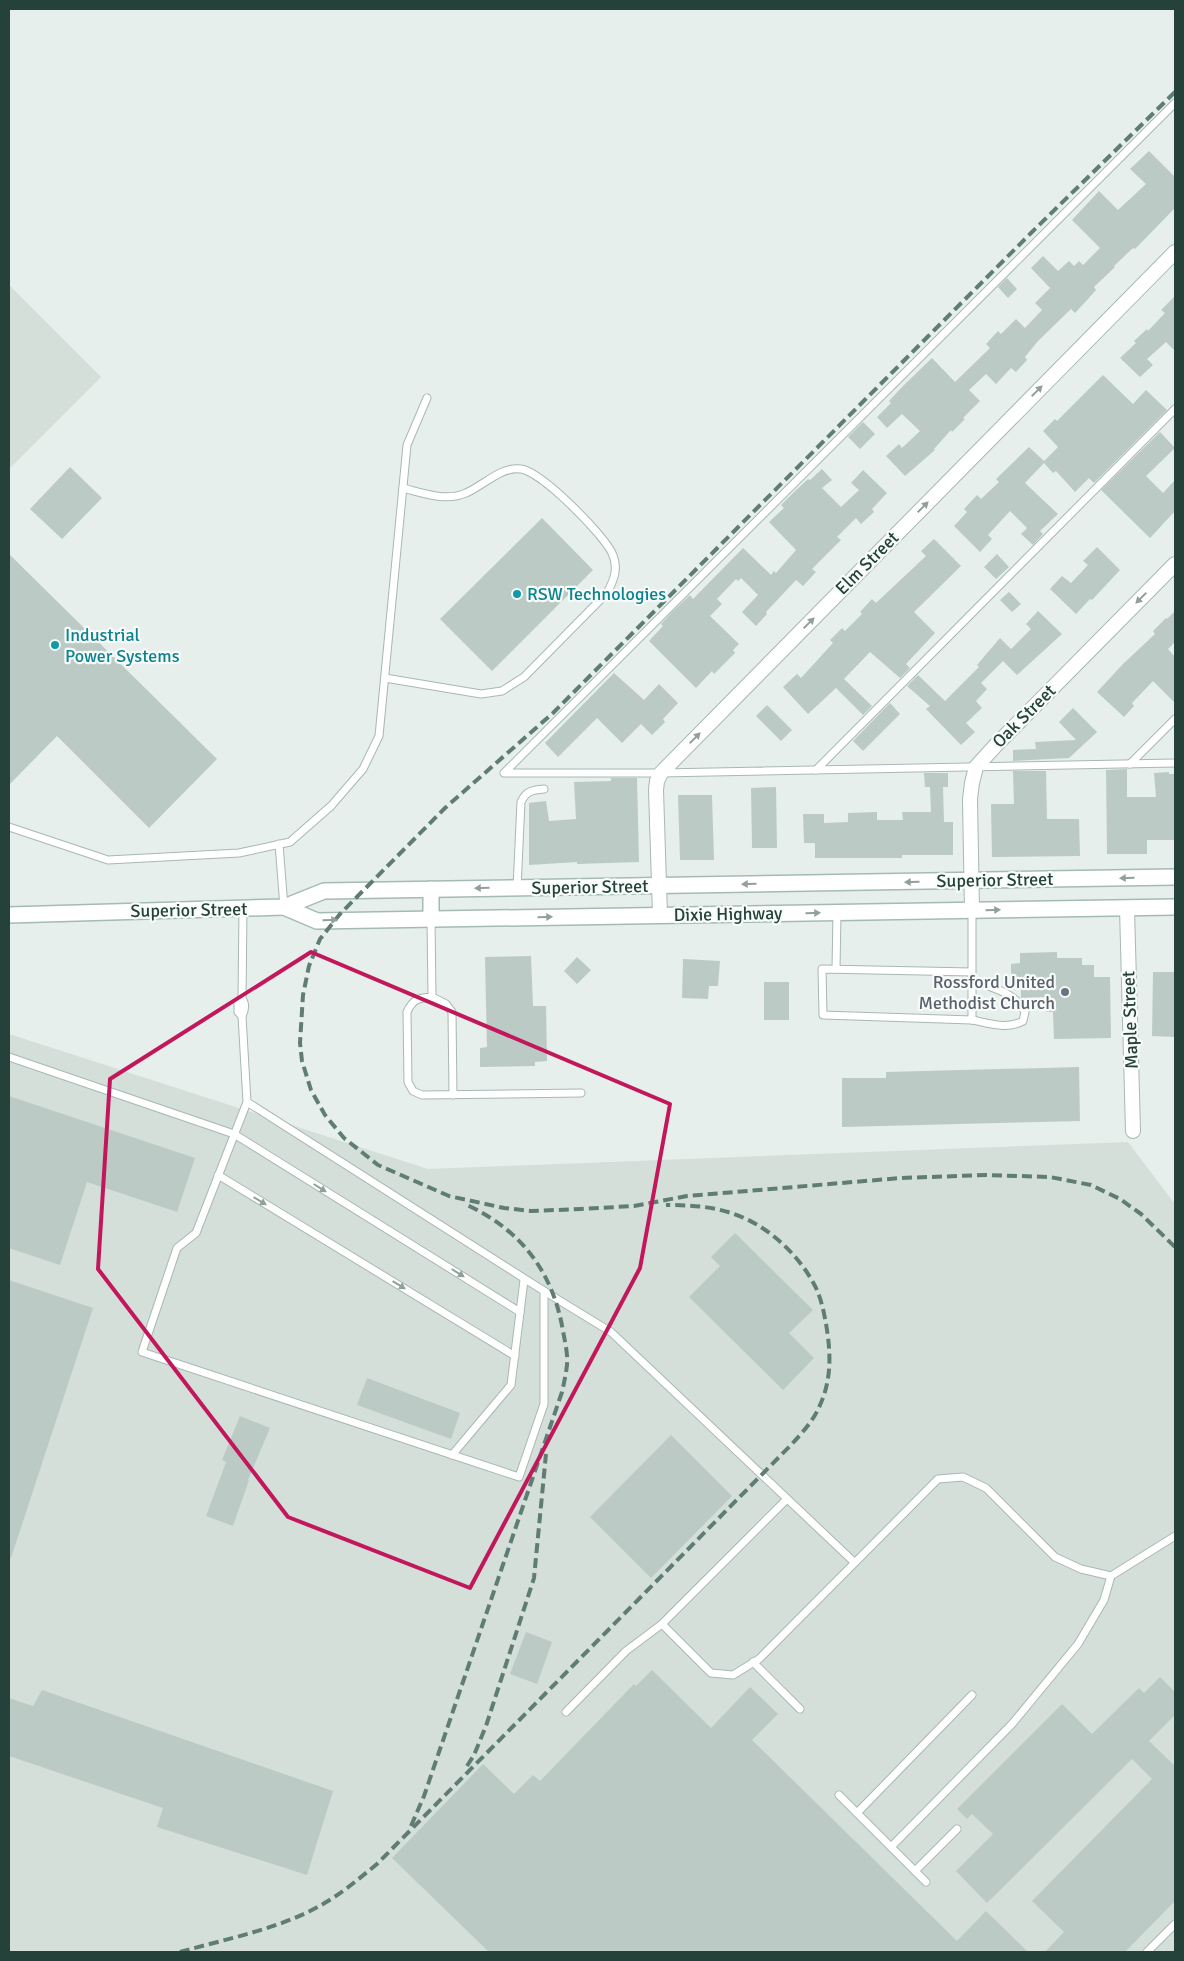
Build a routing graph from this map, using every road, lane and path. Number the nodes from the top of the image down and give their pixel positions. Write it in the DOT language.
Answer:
graph roads {
  1 [pos="1175,103"];
  2 [pos="1175,252"];
  3 [pos="427,398"];
  4 [pos="1175,409"];
  5 [pos="403,488"];
  6 [pos="1175,564"];
  7 [pos="385,678"];
  8 [pos="1175,719"];
  9 [pos="1175,763"];
  10 [pos="1130,764"];
  11 [pos="976,767"];
  12 [pos="816,770"];
  13 [pos="660,773"];
  14 [pos="544,789"];
  15 [pos="9,827"];
  16 [pos="279,844"];
  17 [pos="1175,878"];
  18 [pos="972,881"];
  19 [pos="660,886"];
  20 [pos="518,888"];
  21 [pos="432,889"];
  22 [pos="1175,907"];
  23 [pos="243,908"];
  24 [pos="284,908"];
  25 [pos="1127,908"];
  26 [pos="972,910"];
  27 [pos="837,912"];
  28 [pos="9,915"];
  29 [pos="660,915"];
  30 [pos="431,919"];
  31 [pos="836,970"];
  32 [pos="972,972"];
  33 [pos="972,980"];
  34 [pos="432,997"];
  35 [pos="972,1020"];
  36 [pos="9,1057"];
  37 [pos="581,1093"];
  38 [pos="453,1095"];
  39 [pos="247,1102"];
  40 [pos="1133,1131"];
  41 [pos="234,1134"];
  42 [pos="218,1176"];
  43 [pos="524,1280"];
  44 [pos="544,1291"];
  45 [pos="520,1312"];
  46 [pos="515,1356"];
  47 [pos="452,1455"];
  48 [pos="787,1499"];
  49 [pos="1175,1536"];
  50 [pos="854,1562"];
  51 [pos="1111,1576"];
  52 [pos="662,1624"];
  53 [pos="753,1662"];
  54 [pos="972,1696"];
  55 [pos="800,1709"];
  56 [pos="566,1712"];
  57 [pos="839,1795"];
  58 [pos="857,1813"];
  59 [pos="957,1829"];
  60 [pos="892,1847"];
  61 [pos="915,1871"];
  62 [pos="926,1882"];
  63 [pos="1175,1924"];
  64 [pos="1147,1952"];
  1 -- 13 [label="lane"];
  13 -- 2 [label="street, Elm Street, one-way"];
  3 -- 5 [label="lane"];
  4 -- 12 [label="lane"];
  5 -- 7 [label="lane"];
  5 -- 7 [label="lane"];
  6 -- 11 [label="street, Oak Street, one-way"];
  7 -- 16 [label="lane"];
  8 -- 10 [label="lane"];
  9 -- 10 [label="lane"];
  10 -- 11 [label="lane"];
  11 -- 12 [label="lane"];
  11 -- 18 [label="street"];
  12 -- 13 [label="lane"];
  13 -- 19 [label="street"];
  14 -- 20 [label="lane"];
  15 -- 16 [label="lane"];
  16 -- 24 [label="lane"];
  17 -- 18 [label="main road, Superior Street, one-way"];
  18 -- 19 [label="main road, Superior Street, one-way"];
  18 -- 26 [label="street"];
  19 -- 20 [label="main road, Superior Street"];
  19 -- 29 [label="street"];
  20 -- 21 [label="main road, Superior Street, one-way"];
  21 -- 24 [label="main road, Superior Street"];
  21 -- 30 [label="main road"];
  22 -- 25 [label="main road, Dixie Highway"];
  23 -- 24 [label="main road, Superior Street"];
  23 -- 28 [label="main road, Superior Street"];
  23 -- 39 [label="lane"];
  24 -- 30 [label="main road, Dixie Highway, one-way"];
  26 -- 25 [label="main road, Dixie Highway, one-way"];
  25 -- 40 [label="street, Maple Street"];
  26 -- 27 [label="main road, Dixie Highway"];
  26 -- 32 [label="lane"];
  29 -- 27 [label="main road, Dixie Highway, one-way"];
  27 -- 31 [label="lane"];
  30 -- 29 [label="main road, Dixie Highway, one-way"];
  30 -- 34 [label="lane"];
  31 -- 32 [label="lane"];
  31 -- 35 [label="lane"];
  32 -- 33 [label="lane"];
  33 -- 35 [label="lane"];
  33 -- 35 [label="lane"];
  34 -- 38 [label="lane"];
  34 -- 38 [label="lane"];
  36 -- 41 [label="lane"];
  37 -- 38 [label="lane"];
  39 -- 41 [label="lane"];
  39 -- 43 [label="lane"];
  41 -- 42 [label="lane"];
  41 -- 45 [label="lane, one-way"];
  42 -- 46 [label="lane, one-way"];
  42 -- 47 [label="lane"];
  43 -- 44 [label="lane"];
  43 -- 45 [label="lane"];
  44 -- 47 [label="lane"];
  44 -- 48 [label="lane"];
  45 -- 46 [label="lane"];
  46 -- 47 [label="lane"];
  48 -- 50 [label="lane"];
  48 -- 52 [label="lane"];
  49 -- 51 [label="lane"];
  50 -- 51 [label="lane"];
  50 -- 53 [label="lane"];
  51 -- 60 [label="lane"];
  52 -- 53 [label="lane"];
  52 -- 56 [label="lane"];
  53 -- 55 [label="lane"];
  54 -- 58 [label="lane"];
  57 -- 58 [label="lane"];
  58 -- 60 [label="lane"];
  59 -- 61 [label="lane"];
  60 -- 61 [label="lane"];
  61 -- 62 [label="lane"];
  63 -- 64 [label="lane"];
}
